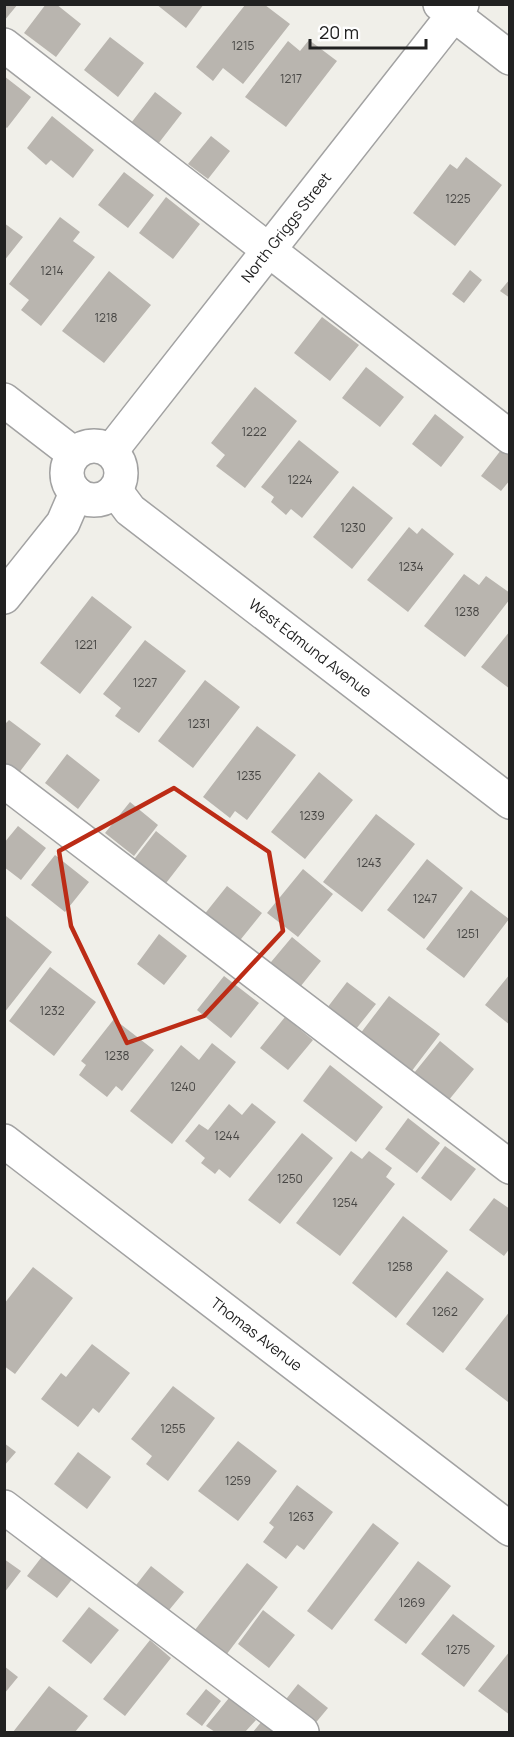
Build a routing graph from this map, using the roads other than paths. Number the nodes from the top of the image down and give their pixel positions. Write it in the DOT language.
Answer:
graph roads {
  1 [pos="452,8"];
  2 [pos="4,45"];
  3 [pos="510,58"];
  4 [pos="268,251"];
  5 [pos="4,400"];
  6 [pos="510,437"];
  7 [pos="111,451"];
  8 [pos="74,454"];
  9 [pos="115,490"];
  10 [pos="76,493"];
  11 [pos="4,597"];
  12 [pos="4,782"];
  13 [pos="510,802"];
  14 [pos="4,1141"];
  15 [pos="510,1167"];
  16 [pos="4,1507"];
  17 [pos="510,1528"];
  18 [pos="302,1732"];
  1 -- 3 [label="street"];
  1 -- 4 [label="street, North Griggs Street"];
  2 -- 4 [label="street"];
  4 -- 6 [label="street"];
  4 -- 7 [label="street, North Griggs Street"];
  5 -- 8 [label="street"];
  7 -- 8 [label="street"];
  7 -- 9 [label="street"];
  8 -- 10 [label="street"];
  9 -- 10 [label="street"];
  9 -- 13 [label="street, West Edmund Avenue"];
  10 -- 11 [label="street"];
  12 -- 15 [label="street"];
  14 -- 17 [label="street, Thomas Avenue"];
  16 -- 18 [label="street"];
}
